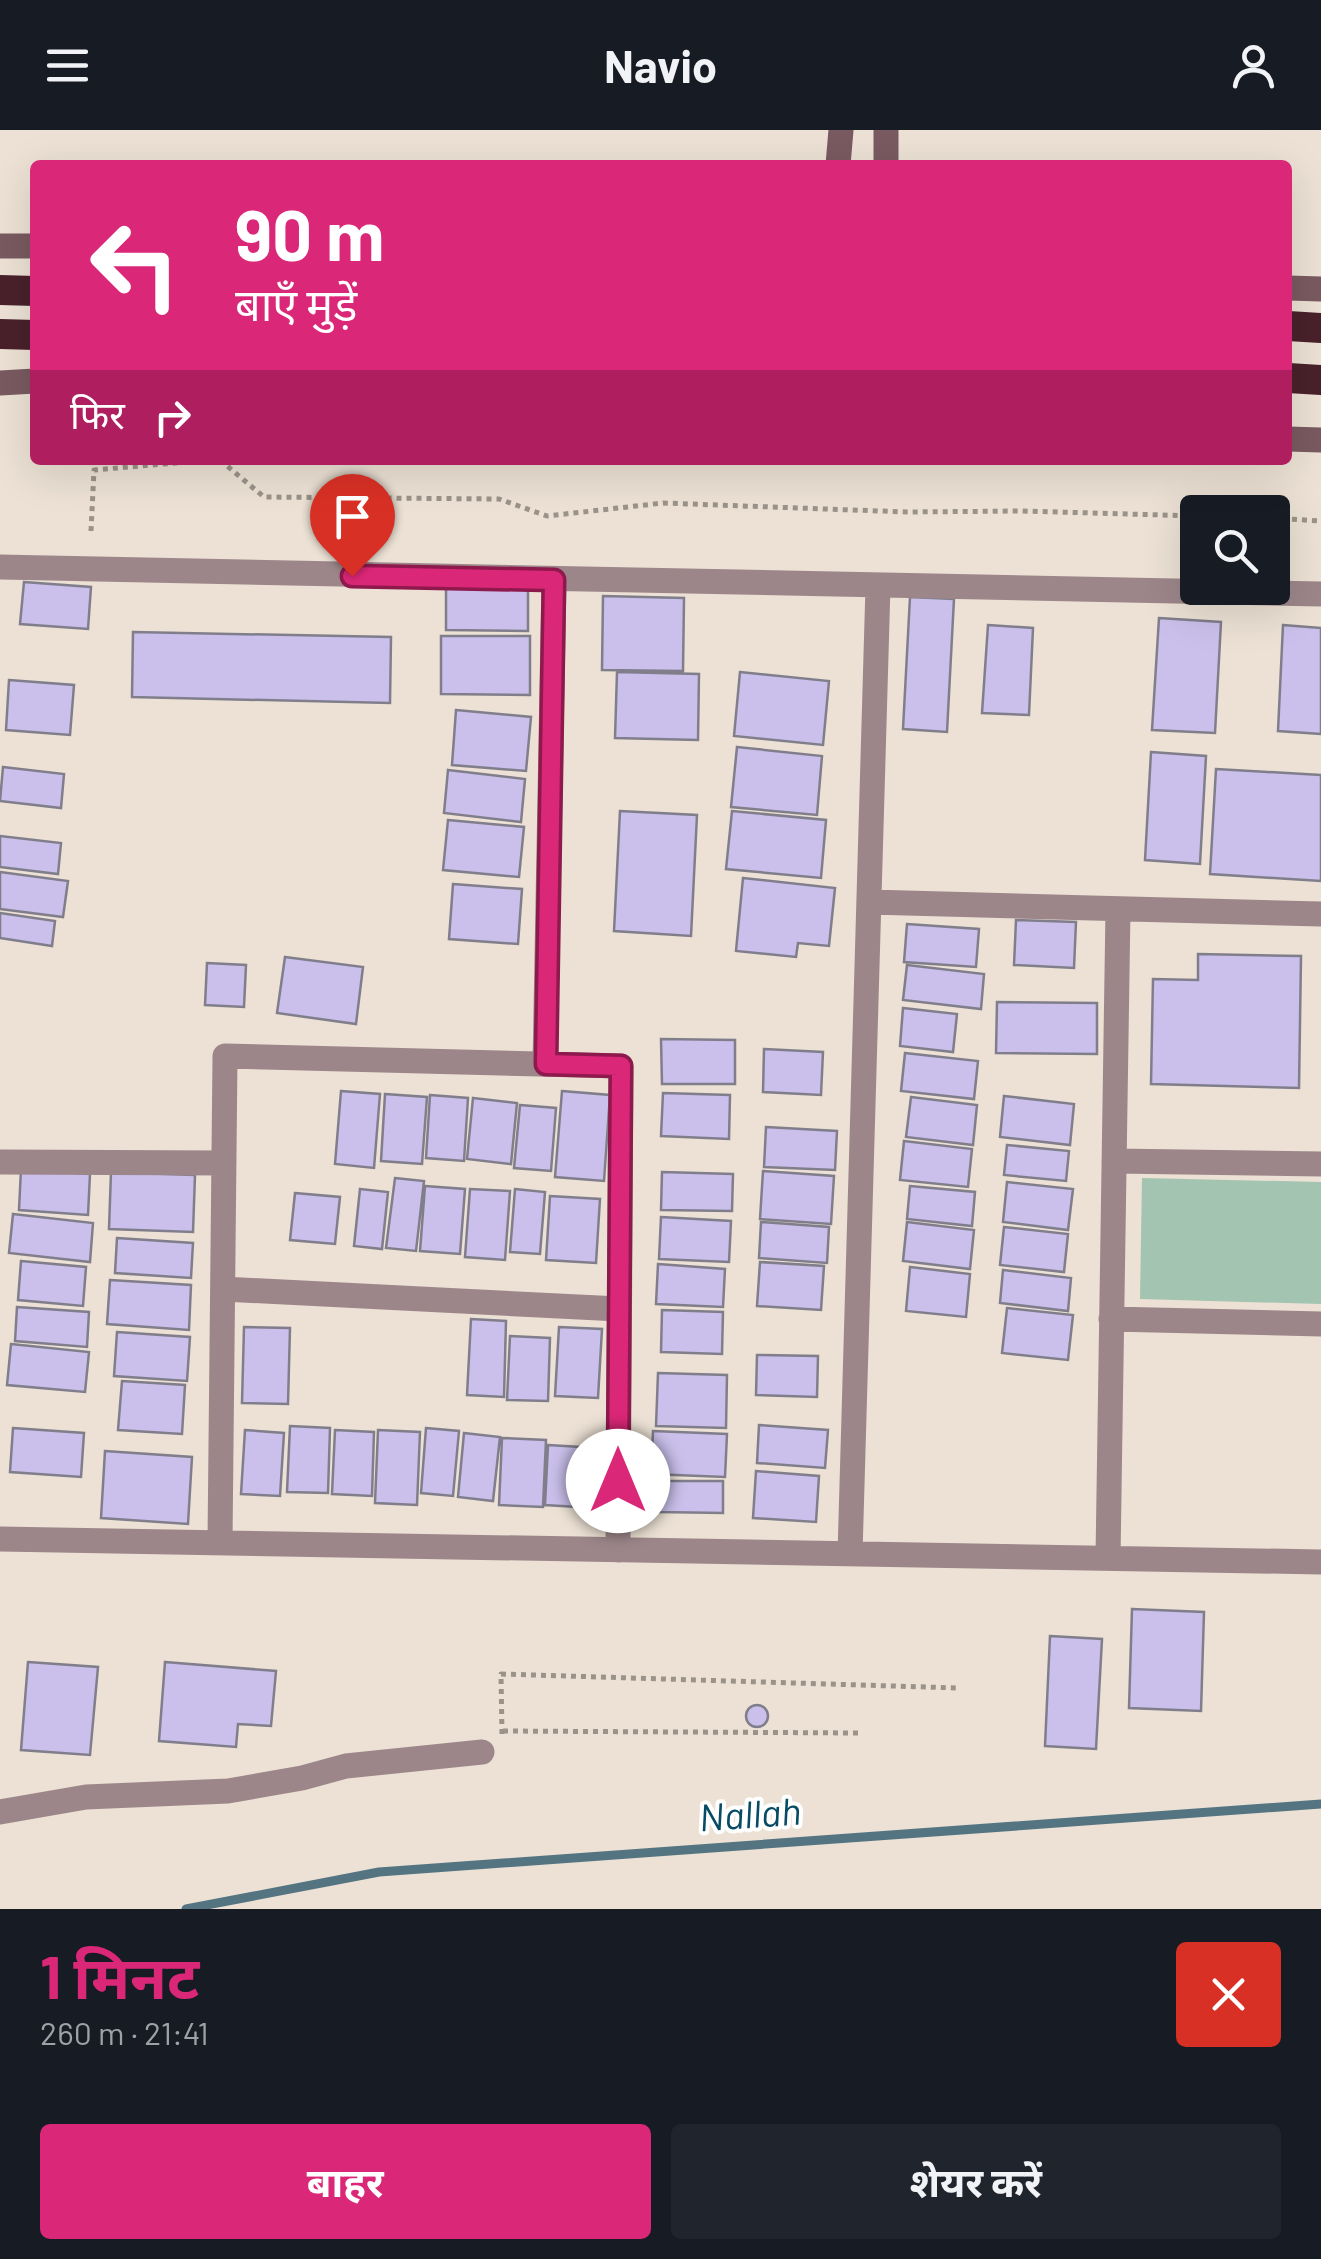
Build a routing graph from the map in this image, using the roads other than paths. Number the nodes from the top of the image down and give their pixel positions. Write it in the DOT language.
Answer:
graph roads {
  1 [pos="841,130"];
  2 [pos="886,130"];
  3 [pos="838,160"];
  4 [pos="886,160"];
  5 [pos="0,246"];
  6 [pos="30,246"];
  7 [pos="1292,288"];
  8 [pos="1321,289"];
  9 [pos="0,290"];
  10 [pos="30,291"];
  11 [pos="1292,326"];
  12 [pos="1321,328"];
  13 [pos="0,334"];
  14 [pos="30,335"];
  15 [pos="1292,378"];
  16 [pos="1321,380"];
  17 [pos="30,381"];
  18 [pos="0,383"];
  19 [pos="1292,438"];
  20 [pos="1321,440"];
  21 [pos="0,567"];
  22 [pos="554,580"];
  23 [pos="878,586"];
  24 [pos="1321,594"];
  25 [pos="869,902"];
  26 [pos="1118,909"];
  27 [pos="1321,914"];
  28 [pos="546,1064"];
  29 [pos="1114,1161"];
  30 [pos="0,1162"];
  31 [pos="224,1163"];
  32 [pos="1321,1164"];
  33 [pos="223,1289"];
  34 [pos="620,1309"];
  35 [pos="1112,1319"];
  36 [pos="1321,1324"];
  37 [pos="0,1539"];
  38 [pos="220,1543"];
  39 [pos="618,1550"];
  40 [pos="850,1554"];
  41 [pos="1108,1558"];
  42 [pos="1321,1562"];
  43 [pos="492,1752"];
  44 [pos="0,1812"];
  1 -- 3 [label="street"];
  2 -- 4 [label="street"];
  5 -- 6 [label="street"];
  7 -- 8 [label="street"];
  9 -- 10 [label="highway"];
  11 -- 12 [label="highway"];
  13 -- 14 [label="highway"];
  15 -- 16 [label="highway"];
  17 -- 18 [label="street"];
  19 -- 20 [label="street"];
  21 -- 22 [label="street"];
  22 -- 23 [label="street"];
  22 -- 28 [label="street"];
  23 -- 24 [label="street"];
  23 -- 25 [label="street"];
  25 -- 26 [label="street"];
  25 -- 40 [label="street"];
  26 -- 27 [label="street"];
  26 -- 29 [label="street"];
  28 -- 31 [label="street"];
  28 -- 34 [label="street"];
  29 -- 32 [label="street"];
  29 -- 35 [label="street"];
  30 -- 31 [label="street"];
  31 -- 33 [label="street"];
  33 -- 34 [label="street"];
  33 -- 38 [label="street"];
  34 -- 39 [label="street"];
  35 -- 36 [label="street"];
  35 -- 41 [label="street"];
  37 -- 38 [label="street"];
  38 -- 39 [label="street"];
  39 -- 40 [label="street"];
  40 -- 41 [label="street"];
  41 -- 42 [label="street"];
  43 -- 44 [label="street"];
}
